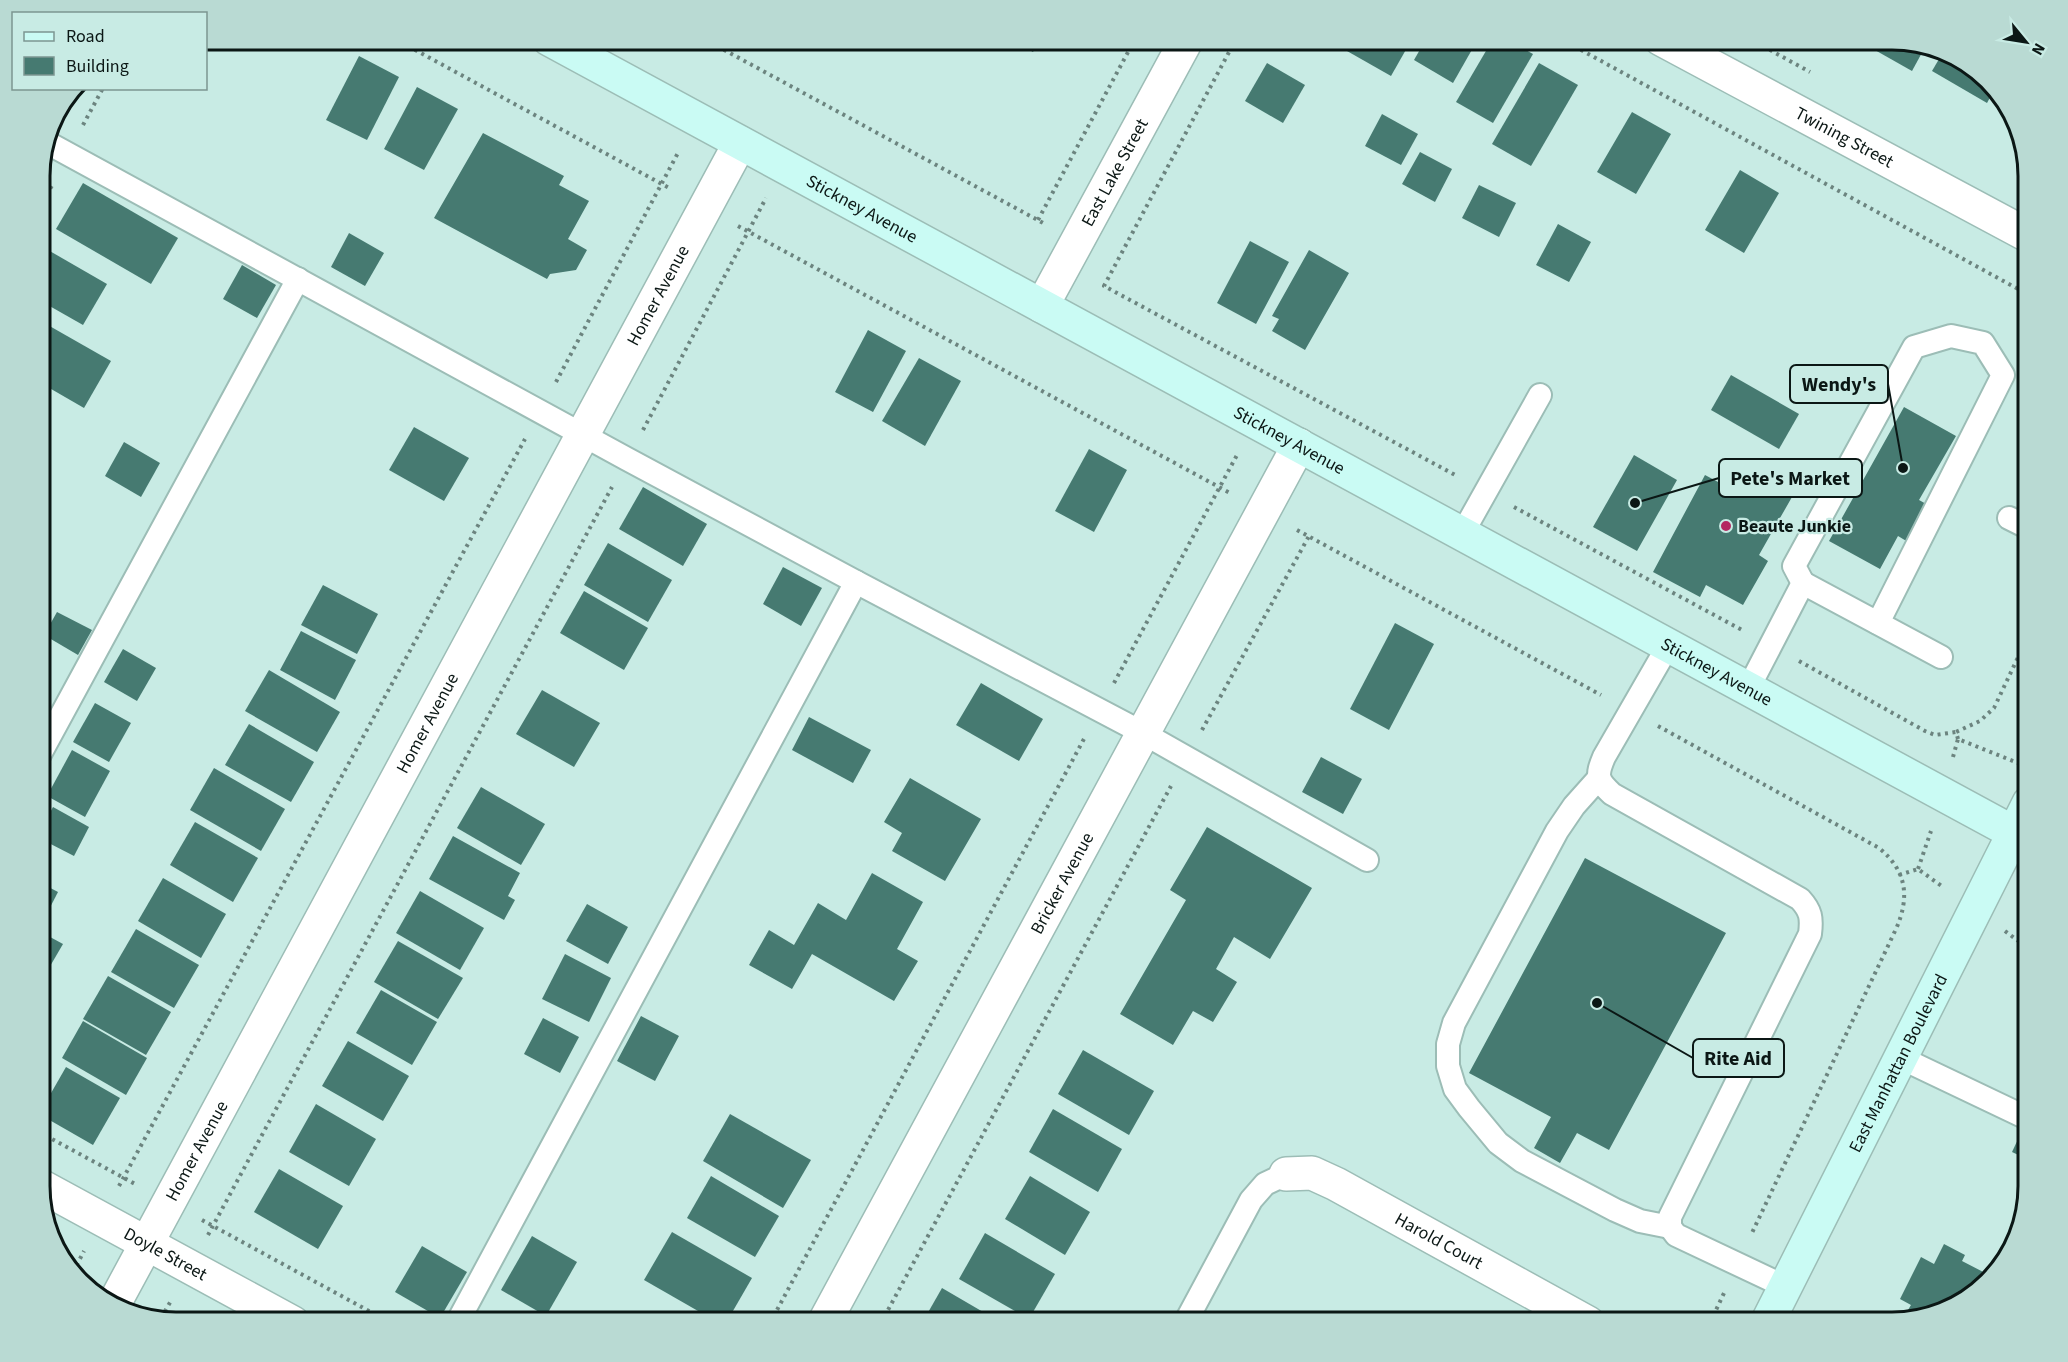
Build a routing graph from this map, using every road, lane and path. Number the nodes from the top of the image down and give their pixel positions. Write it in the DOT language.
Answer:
graph roads {
  1 [pos="415,50"];
  2 [pos="569,50"];
  3 [pos="724,50"];
  4 [pos="1129,50"];
  5 [pos="1181,50"];
  6 [pos="1230,50"];
  7 [pos="1581,50"];
  8 [pos="1682,50"];
  9 [pos="697,119"];
  10 [pos="740,143"];
  11 [pos="53,146"];
  12 [pos="783,166"];
  13 [pos="661,184"];
  14 [pos="705,208"];
  15 [pos="1038,220"];
  16 [pos="2018,230"];
  17 [pos="748,231"];
  18 [pos="1073,250"];
  19 [pos="298,279"];
  20 [pos="1104,286"];
  21 [pos="2018,289"];
  22 [pos="1042,306"];
  23 [pos="1540,396"];
  24 [pos="540,411"];
  25 [pos="1255,422"];
  26 [pos="582,435"];
  27 [pos="1299,445"];
  28 [pos="627,459"];
  29 [pos="1220,488"];
  30 [pos="1486,492"];
  31 [pos="1263,512"];
  32 [pos="1462,534"];
  33 [pos="1309,536"];
  34 [pos="856,582"];
  35 [pos="1803,583"];
  36 [pos="1878,623"];
  37 [pos="1668,646"];
  38 [pos="1771,646"];
  39 [pos="1941,657"];
  40 [pos="2018,657"];
  41 [pos="1748,689"];
  42 [pos="1100,710"];
  43 [pos="1630,711"];
  44 [pos="1956,732"];
  45 [pos="1143,733"];
  46 [pos="50,736"];
  47 [pos="1958,739"];
  48 [pos="1186,757"];
  49 [pos="1599,778"];
  50 [pos="2018,835"];
  51 [pos="2018,844"];
  52 [pos="1367,860"];
  53 [pos="1901,1058"];
  54 [pos="2018,1114"];
  55 [pos="50,1138"];
  56 [pos="1286,1174"];
  57 [pos="124,1178"];
  58 [pos="50,1191"];
  59 [pos="168,1202"];
  60 [pos="101,1219"];
  61 [pos="212,1226"];
  62 [pos="1670,1227"];
  63 [pos="146,1244"];
  64 [pos="77,1264"];
  65 [pos="1737,1264"];
  66 [pos="190,1267"];
  67 [pos="1786,1287"];
  68 [pos="117,1298"];
  69 [pos="165,1311"];
  70 [pos="273,1312"];
  71 [pos="371,1312"];
  72 [pos="463,1312"];
  73 [pos="776,1312"];
  74 [pos="830,1312"];
  75 [pos="887,1312"];
  76 [pos="1191,1312"];
  77 [pos="1568,1312"];
  78 [pos="1715,1312"];
  79 [pos="1773,1312"];
  1 -- 13 [label="path"];
  2 -- 9 [label="street, Stickney Avenue"];
  3 -- 15 [label="path"];
  4 -- 15 [label="path"];
  5 -- 18 [label="street, East Lake Street"];
  6 -- 20 [label="path"];
  7 -- 21 [label="path"];
  8 -- 16 [label="street, Twining Street"];
  9 -- 10 [label="street, Stickney Avenue"];
  9 -- 13 [label="path"];
  10 -- 12 [label="street, Stickney Avenue"];
  10 -- 14 [label="street, Homer Avenue"];
  11 -- 19 [label="lane"];
  12 -- 17 [label="path"];
  12 -- 22 [label="street, Stickney Avenue"];
  13 -- 14 [label="path"];
  13 -- 24 [label="path"];
  14 -- 17 [label="path"];
  14 -- 26 [label="street, Homer Avenue"];
  15 -- 18 [label="path"];
  17 -- 28 [label="path"];
  17 -- 29 [label="path"];
  18 -- 20 [label="path"];
  18 -- 22 [label="street, East Lake Street"];
  19 -- 24 [label="lane"];
  19 -- 46 [label="lane"];
  20 -- 30 [label="path"];
  22 -- 25 [label="street, Stickney Avenue"];
  23 -- 30 [label="lane"];
  24 -- 26 [label="lane"];
  24 -- 57 [label="path"];
  25 -- 27 [label="street, Stickney Avenue"];
  25 -- 29 [label="path"];
  26 -- 28 [label="lane"];
  26 -- 59 [label="street, Homer Avenue"];
  27 -- 31 [label="street, Bricker Avenue"];
  27 -- 32 [label="street, Stickney Avenue"];
  28 -- 34 [label="lane"];
  28 -- 61 [label="path"];
  29 -- 31 [label="path"];
  29 -- 42 [label="path"];
  30 -- 32 [label="lane"];
  30 -- 38 [label="path"];
  31 -- 33 [label="path"];
  31 -- 45 [label="street, Bricker Avenue"];
  32 -- 37 [label="street, Stickney Avenue"];
  33 -- 43 [label="path"];
  33 -- 48 [label="path"];
  34 -- 42 [label="lane"];
  34 -- 72 [label="lane"];
  35 -- 36 [label="lane"];
  35 -- 36 [label="lane"];
  35 -- 38 [label="lane"];
  36 -- 39 [label="lane"];
  37 -- 41 [label="street, Stickney Avenue"];
  37 -- 43 [label="lane"];
  38 -- 41 [label="lane"];
  38 -- 44 [label="path"];
  40 -- 44 [label="path"];
  41 -- 50 [label="street, Stickney Avenue"];
  42 -- 45 [label="lane"];
  42 -- 73 [label="path"];
  43 -- 49 [label="lane"];
  43 -- 65 [label="path"];
  44 -- 47 [label="path"];
  45 -- 48 [label="lane"];
  45 -- 74 [label="street, Bricker Avenue"];
  48 -- 52 [label="lane"];
  48 -- 75 [label="path"];
  49 -- 62 [label="lane"];
  49 -- 62 [label="lane"];
  51 -- 53 [label="street, East Manhattan Boulevard"];
  53 -- 54 [label="lane"];
  53 -- 67 [label="street, East Manhattan Boulevard"];
  55 -- 57 [label="path"];
  56 -- 76 [label="lane"];
  56 -- 77 [label="street, Harold Court"];
  57 -- 59 [label="path"];
  57 -- 60 [label="path"];
  58 -- 60 [label="street, Doyle Street"];
  59 -- 61 [label="path"];
  59 -- 63 [label="street, Homer Avenue"];
  60 -- 63 [label="street, Doyle Street"];
  60 -- 64 [label="path"];
  61 -- 66 [label="path"];
  61 -- 71 [label="path"];
  62 -- 65 [label="lane"];
  63 -- 66 [label="street, Doyle Street"];
  63 -- 68 [label="street, Homer Avenue"];
  65 -- 67 [label="lane"];
  65 -- 78 [label="path"];
  66 -- 69 [label="path"];
  66 -- 70 [label="street, Doyle Street"];
  67 -- 79 [label="street, East Manhattan Boulevard"];
}
